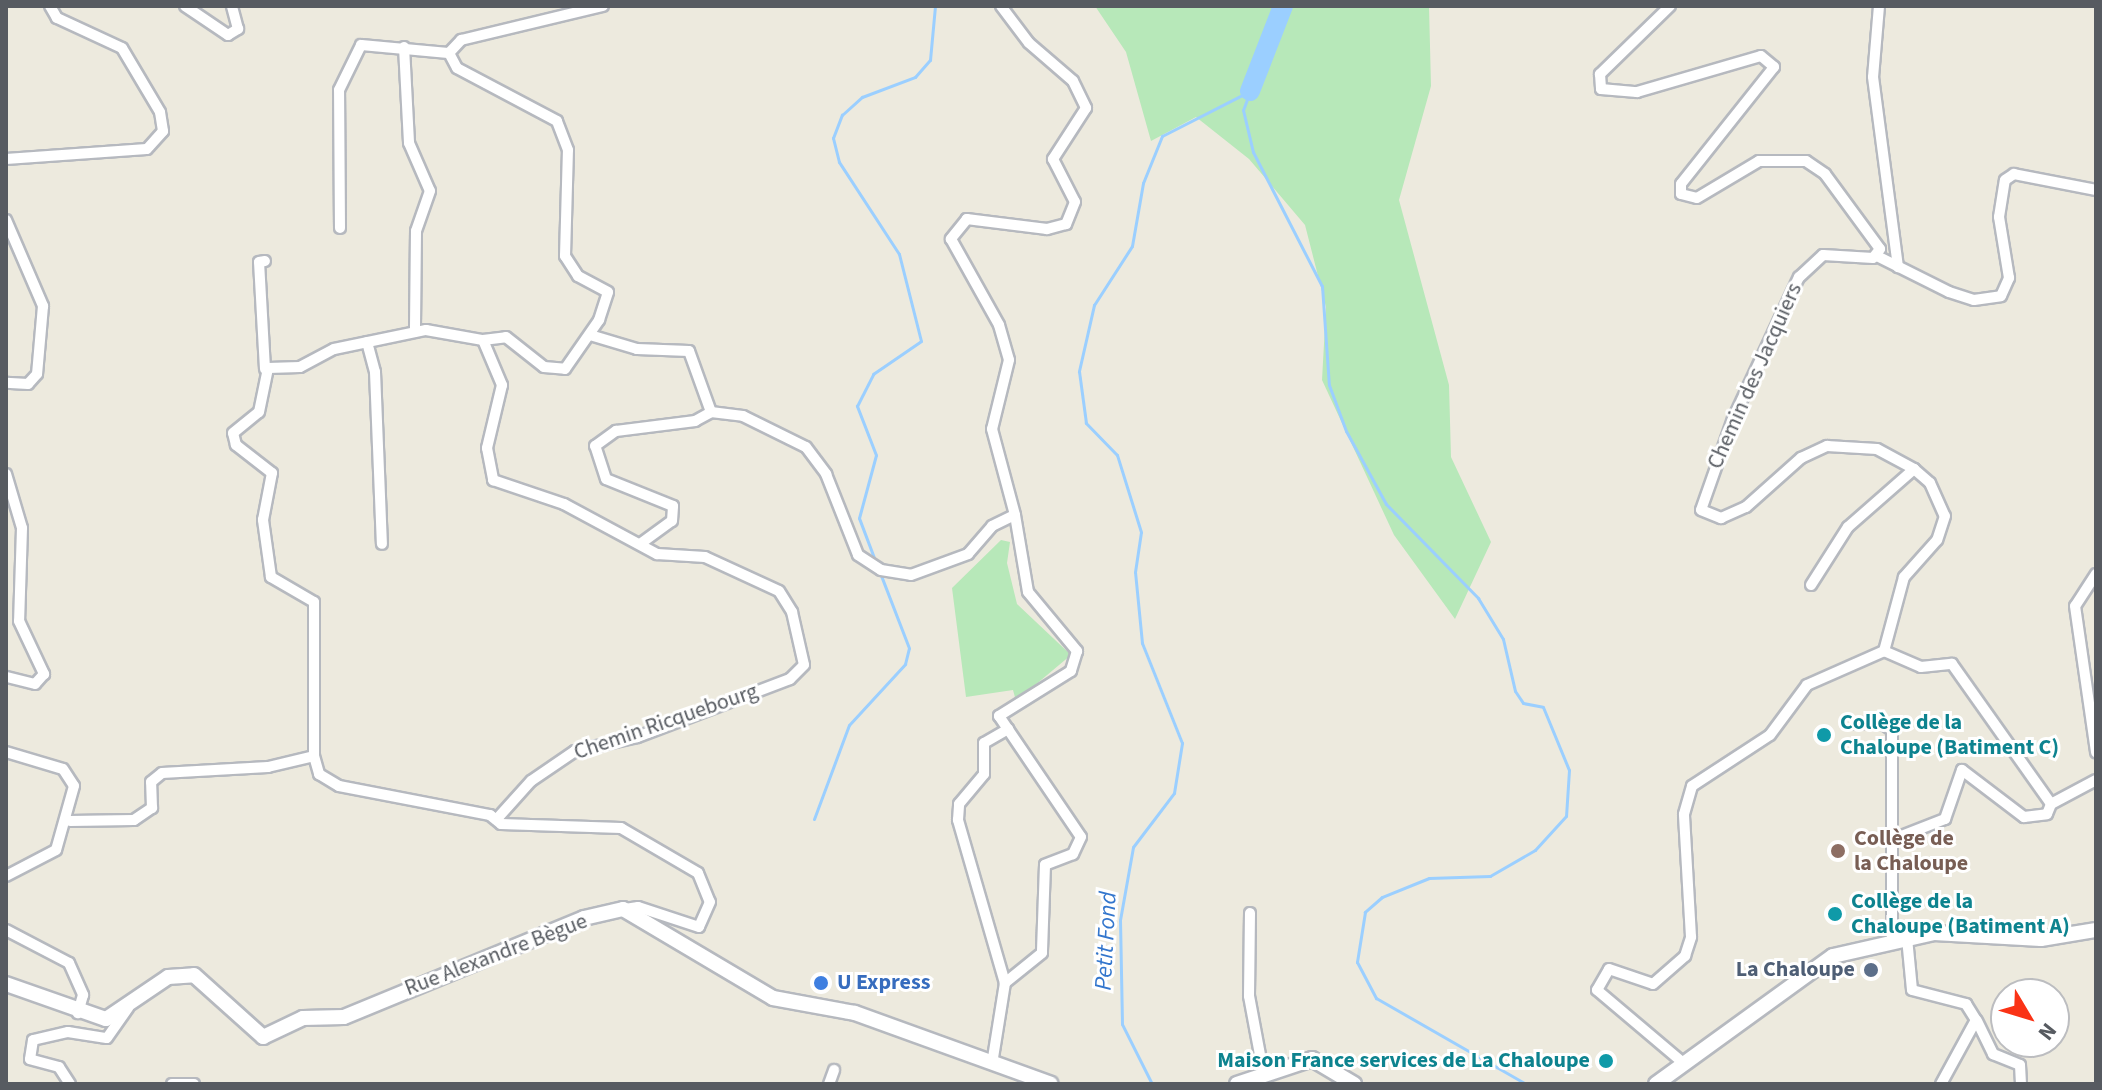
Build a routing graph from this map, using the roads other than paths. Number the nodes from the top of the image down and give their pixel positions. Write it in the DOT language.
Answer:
graph roads {
  1 [pos="50,6"];
  2 [pos="185,6"];
  3 [pos="232,6"];
  4 [pos="603,6"];
  5 [pos="1001,6"];
  6 [pos="1670,6"];
  7 [pos="1879,6"];
  8 [pos="404,47"];
  9 [pos="449,53"];
  10 [pos="6,159"];
  11 [pos="2096,190"];
  12 [pos="6,220"];
  13 [pos="340,228"];
  14 [pos="1877,256"];
  15 [pos="265,261"];
  16 [pos="1898,267"];
  17 [pos="415,332"];
  18 [pos="590,335"];
  19 [pos="483,340"];
  20 [pos="367,342"];
  21 [pos="265,369"];
  22 [pos="6,383"];
  23 [pos="711,412"];
  24 [pos="1914,469"];
  25 [pos="6,474"];
  26 [pos="1015,515"];
  27 [pos="382,544"];
  28 [pos="640,544"];
  29 [pos="2096,574"];
  30 [pos="1811,585"];
  31 [pos="1884,651"];
  32 [pos="6,677"];
  33 [pos="1857,724"];
  34 [pos="1008,729"];
  35 [pos="6,752"];
  36 [pos="2096,752"];
  37 [pos="314,756"];
  38 [pos="2096,780"];
  39 [pos="2051,804"];
  40 [pos="496,820"];
  41 [pos="70,821"];
  42 [pos="1894,839"];
  43 [pos="6,876"];
  44 [pos="623,909"];
  45 [pos="1250,913"];
  46 [pos="6,930"];
  47 [pos="2096,930"];
  48 [pos="1900,939"];
  49 [pos="1005,983"];
  50 [pos="6,984"];
  51 [pos="128,1008"];
  52 [pos="78,1013"];
  53 [pos="1976,1020"];
  54 [pos="993,1058"];
  55 [pos="1681,1061"];
  56 [pos="834,1070"];
  57 [pos="1263,1071"];
  58 [pos="70,1084"];
  59 [pos="172,1084"];
  60 [pos="194,1084"];
  61 [pos="829,1084"];
  62 [pos="1051,1084"];
  63 [pos="1237,1084"];
  64 [pos="1354,1084"];
  65 [pos="1656,1084"];
  66 [pos="1941,1084"];
  67 [pos="2021,1084"];
  1 -- 10 [label="street"];
  2 -- 3 [label="street"];
  4 -- 9 [label="street"];
  5 -- 26 [label="street"];
  6 -- 14 [label="street"];
  7 -- 16 [label="street"];
  8 -- 9 [label="street"];
  8 -- 13 [label="street"];
  8 -- 17 [label="street"];
  9 -- 18 [label="street"];
  11 -- 16 [label="street"];
  12 -- 22 [label="street"];
  14 -- 16 [label="street"];
  14 -- 24 [label="street, Chemin des Jacquiers"];
  15 -- 21 [label="street"];
  17 -- 19 [label="street"];
  17 -- 20 [label="street"];
  18 -- 19 [label="street"];
  18 -- 23 [label="street"];
  19 -- 28 [label="street, Chemin Ricquebourg"];
  20 -- 21 [label="street"];
  20 -- 27 [label="street"];
  21 -- 37 [label="street"];
  23 -- 26 [label="street"];
  23 -- 28 [label="street"];
  24 -- 30 [label="street"];
  24 -- 31 [label="street"];
  25 -- 32 [label="street"];
  26 -- 34 [label="street"];
  28 -- 40 [label="street, Chemin Ricquebourg"];
  29 -- 36 [label="street"];
  31 -- 39 [label="street"];
  31 -- 55 [label="street"];
  33 -- 42 [label="street"];
  34 -- 49 [label="street"];
  34 -- 49 [label="street"];
  35 -- 41 [label="street"];
  37 -- 40 [label="street"];
  37 -- 41 [label="street"];
  38 -- 39 [label="street"];
  39 -- 42 [label="street"];
  40 -- 44 [label="street"];
  41 -- 43 [label="street"];
  42 -- 48 [label="street"];
  44 -- 51 [label="main road, Rue Alexandre Bègue"];
  44 -- 54 [label="main road"];
  45 -- 57 [label="street"];
  46 -- 52 [label="street"];
  47 -- 48 [label="main road"];
  48 -- 53 [label="street"];
  48 -- 55 [label="main road"];
  49 -- 54 [label="street"];
  50 -- 52 [label="main road, Rue Alexandre Bègue"];
  51 -- 52 [label="main road, Rue Alexandre Bègue"];
  51 -- 58 [label="street"];
  53 -- 66 [label="street"];
  53 -- 67 [label="street"];
  54 -- 62 [label="main road"];
  55 -- 65 [label="main road"];
  56 -- 61 [label="street"];
  57 -- 63 [label="main road"];
  57 -- 64 [label="main road"];
  59 -- 60 [label="street"];
}
